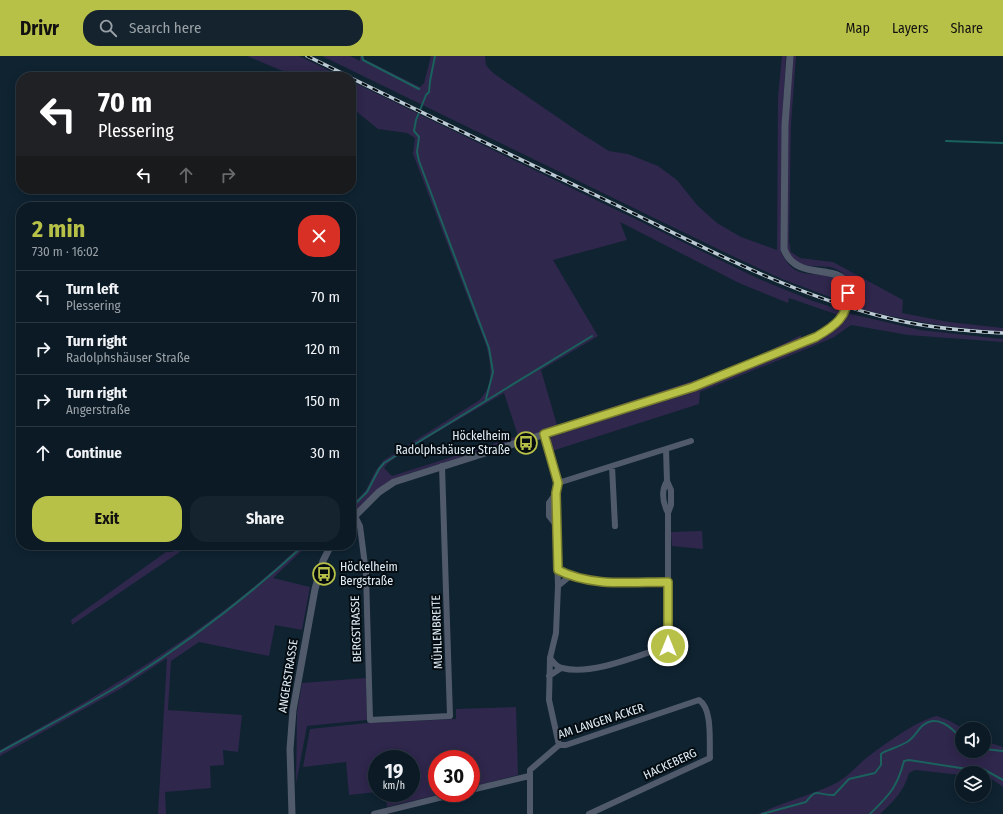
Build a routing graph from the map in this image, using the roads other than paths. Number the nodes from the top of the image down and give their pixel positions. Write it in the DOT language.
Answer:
graph roads {
  1 [pos="790,56"];
  2 [pos="544,434"];
  3 [pos="691,441"];
  4 [pos="666,449"];
  5 [pos="442,466"];
  6 [pos="612,466"];
  7 [pos="558,483"];
  8 [pos="356,515"];
  9 [pos="356,521"];
  10 [pos="615,526"];
  11 [pos="328,550"];
  12 [pos="558,570"];
  13 [pos="570,576"];
  14 [pos="668,582"];
  15 [pos="558,586"];
  16 [pos="550,658"];
  17 [pos="561,668"];
  18 [pos="549,676"];
  19 [pos="705,704"];
  20 [pos="370,720"];
  21 [pos="559,746"];
  22 [pos="529,776"];
  23 [pos="480,788"];
  24 [pos="428,801"];
  25 [pos="292,814"];
  26 [pos="374,814"];
  27 [pos="530,814"];
  28 [pos="589,814"];
  1 -- 2 [label="street"];
  2 -- 5 [label="street"];
  2 -- 7 [label="street"];
  3 -- 4 [label="street"];
  4 -- 6 [label="street"];
  4 -- 14 [label="street"];
  5 -- 8 [label="street"];
  5 -- 20 [label="street, MÜHLENBREITE"];
  6 -- 7 [label="street"];
  6 -- 10 [label="street"];
  7 -- 12 [label="street"];
  9 -- 20 [label="street, BERGSTRASSE"];
  11 -- 25 [label="street, ANGERSTRASSE"];
  12 -- 13 [label="street"];
  12 -- 15 [label="street"];
  13 -- 14 [label="street"];
  13 -- 15 [label="street"];
  14 -- 17 [label="street"];
  15 -- 16 [label="street"];
  16 -- 17 [label="street"];
  16 -- 18 [label="street"];
  17 -- 18 [label="street"];
  18 -- 21 [label="street"];
  19 -- 21 [label="street, AM LANGEN ACKER"];
  19 -- 28 [label="street, HACKEBERG"];
  21 -- 22 [label="street, AM LANGEN ACKER"];
  22 -- 23 [label="street"];
  22 -- 27 [label="street"];
  24 -- 26 [label="street"];
}
